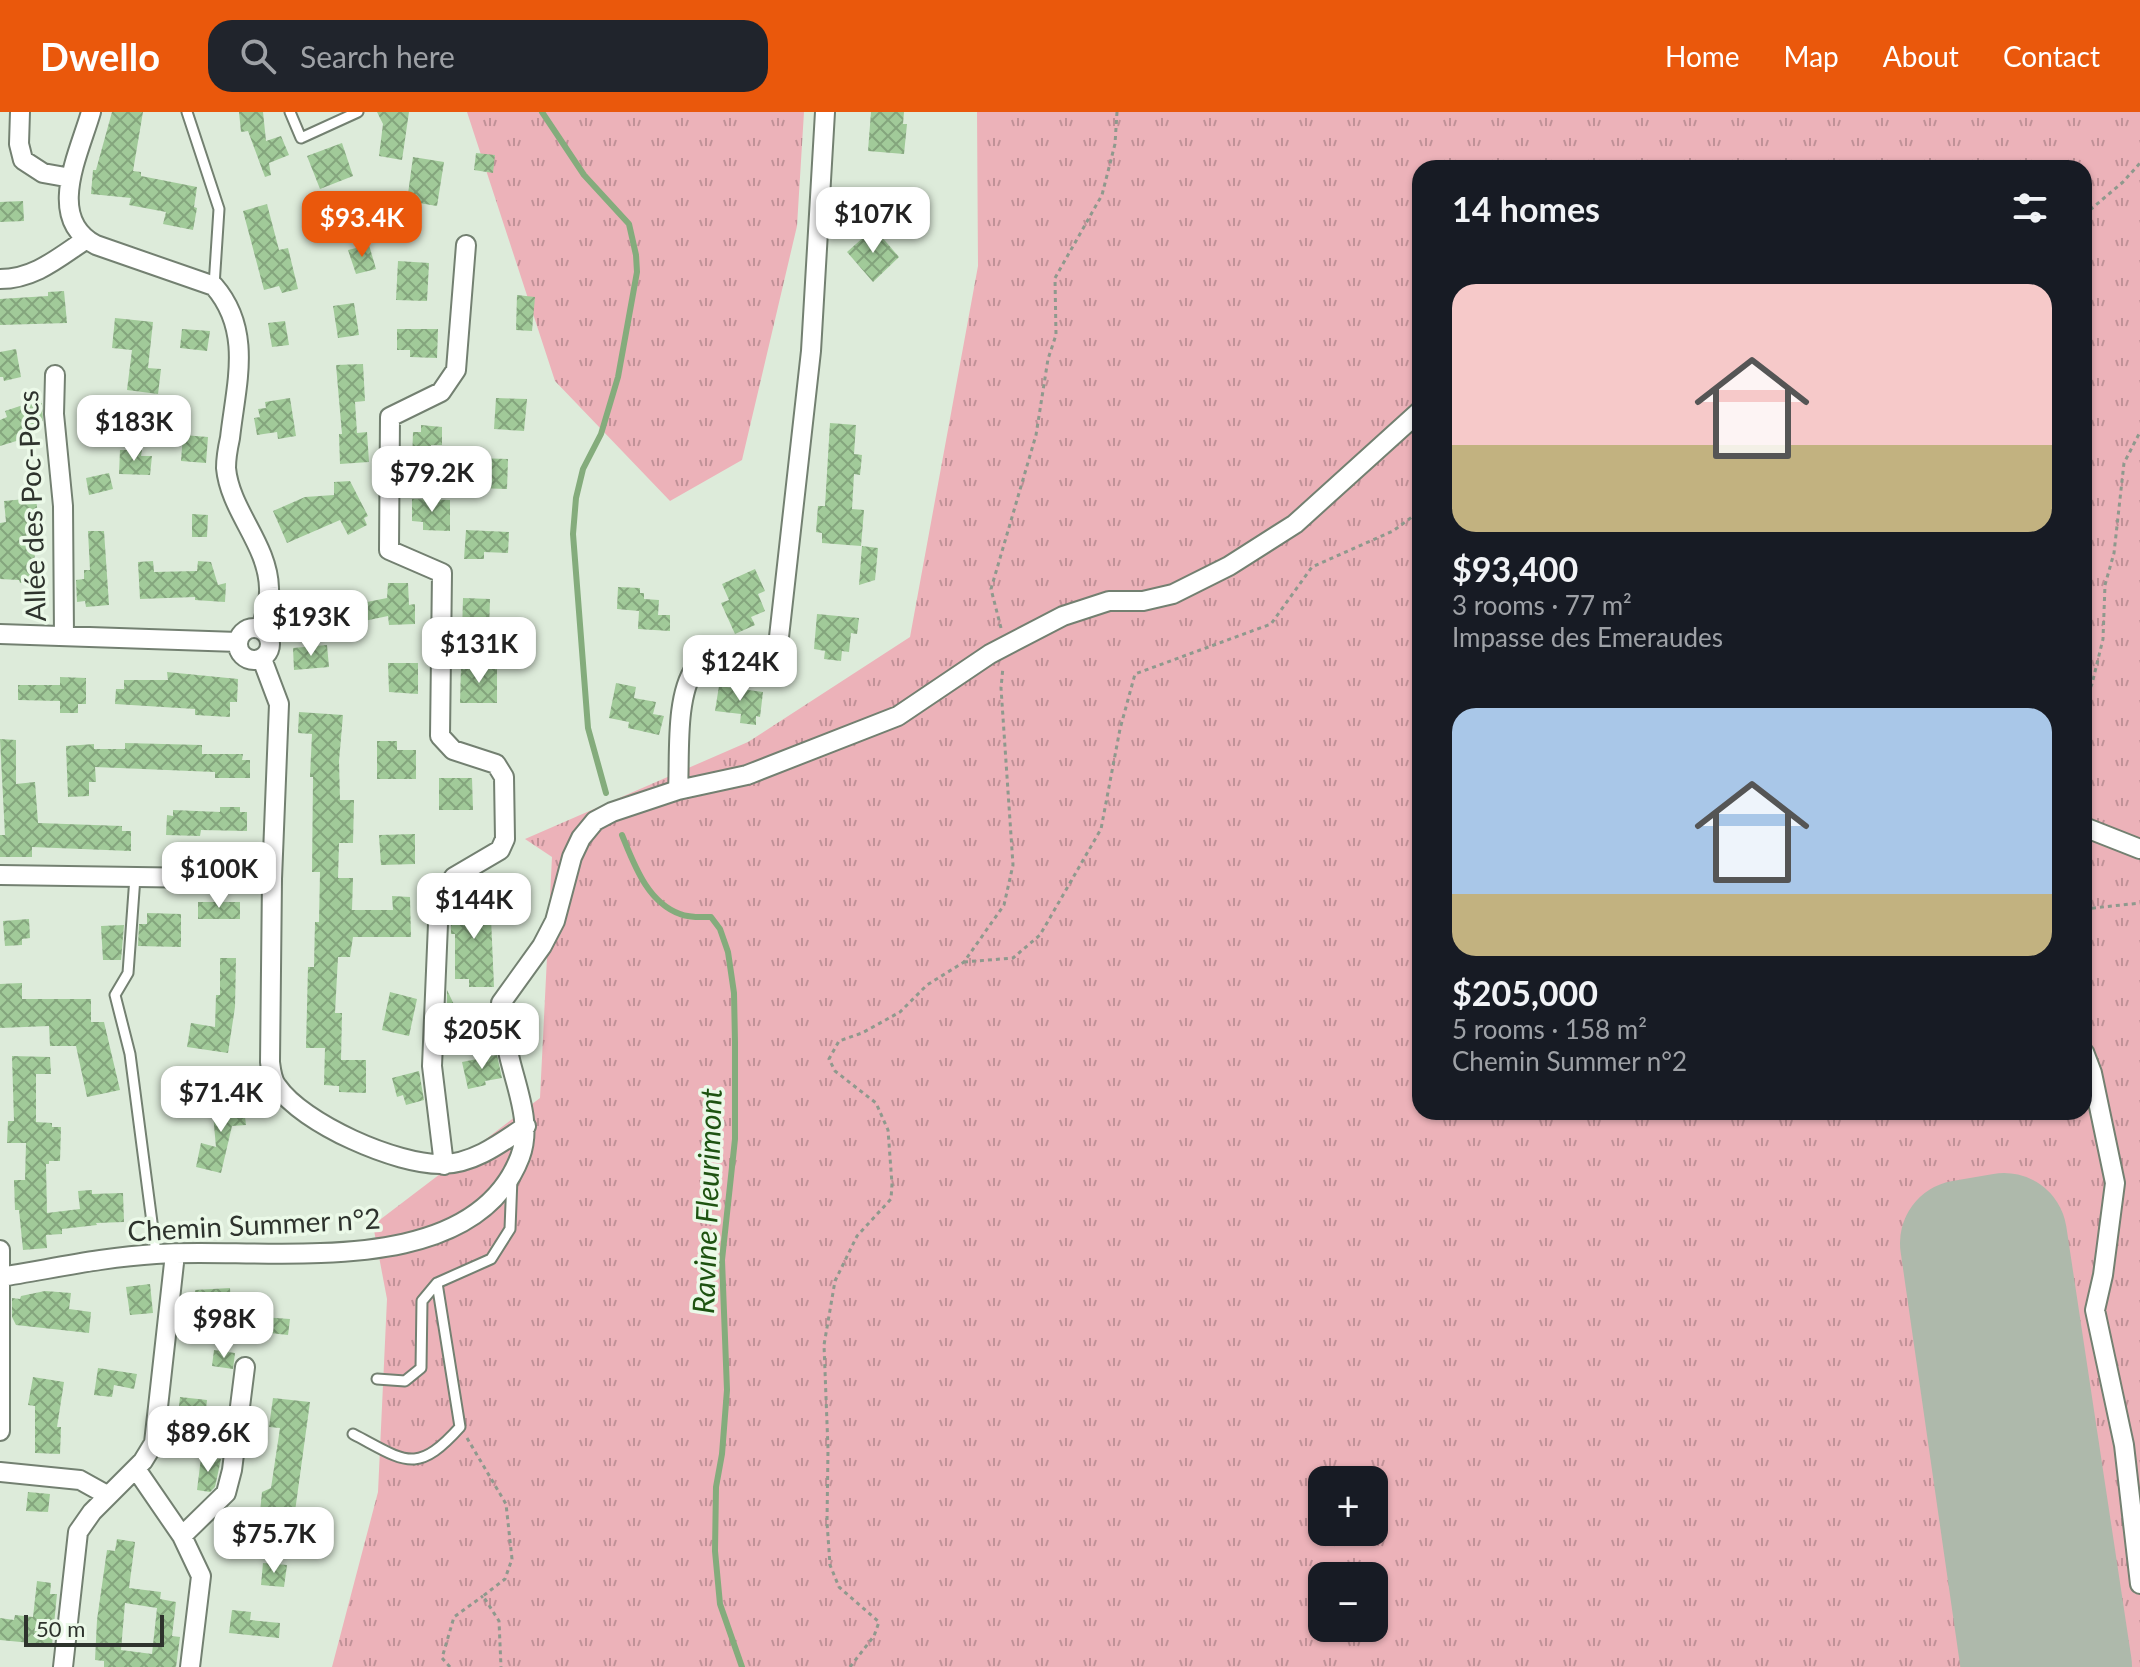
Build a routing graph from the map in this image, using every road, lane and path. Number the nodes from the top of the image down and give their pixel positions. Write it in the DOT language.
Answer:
graph roads {
  1 [pos="20,112"];
  2 [pos="91,112"];
  3 [pos="187,112"];
  4 [pos="290,112"];
  5 [pos="358,112"];
  6 [pos="825,112"];
  7 [pos="1117,112"];
  8 [pos="2140,163"];
  9 [pos="71,178"];
  10 [pos="2092,208"];
  11 [pos="85,240"];
  12 [pos="466,245"];
  13 [pos="0,279"];
  14 [pos="214,286"];
  15 [pos="55,375"];
  16 [pos="1412,418"];
  17 [pos="2140,432"];
  18 [pos="1412,517"];
  19 [pos="261,629"];
  20 [pos="0,634"];
  21 [pos="64,635"];
  22 [pos="238,642"];
  23 [pos="1005,646"];
  24 [pos="262,659"];
  25 [pos="2092,684"];
  26 [pos="678,790"];
  27 [pos="2092,830"];
  28 [pos="2140,849"];
  29 [pos="0,875"];
  30 [pos="135,876"];
  31 [pos="272,879"];
  32 [pos="2140,903"];
  33 [pos="2092,908"];
  34 [pos="964,962"];
  35 [pos="2092,1073"];
  36 [pos="526,1126"];
  37 [pos="444,1165"];
  38 [pos="512,1173"];
  39 [pos="0,1250"];
  40 [pos="166,1254"];
  41 [pos="0,1277"];
  42 [pos="437,1283"];
  43 [pos="245,1367"];
  44 [pos="377,1379"];
  45 [pos="460,1427"];
  46 [pos="0,1431"];
  47 [pos="353,1434"];
  48 [pos="136,1469"];
  49 [pos="0,1472"];
  50 [pos="107,1495"];
  51 [pos="182,1536"];
  52 [pos="2140,1584"];
  53 [pos="483,1596"];
  54 [pos="63,1667"];
  55 [pos="190,1667"];
  56 [pos="450,1667"];
  57 [pos="501,1667"];
  58 [pos="850,1667"];
  1 -- 9 [label="street"];
  2 -- 9 [label="street"];
  3 -- 14 [label="lane"];
  4 -- 5 [label="lane"];
  6 -- 26 [label="street"];
  7 -- 23 [label="path"];
  8 -- 10 [label="path"];
  9 -- 11 [label="street"];
  11 -- 13 [label="street"];
  11 -- 14 [label="street"];
  12 -- 37 [label="street"];
  14 -- 19 [label="street"];
  15 -- 21 [label="street, Allée des Poc-Pocs"];
  16 -- 23 [label="street, Chemin Summer n°2"];
  17 -- 25 [label="path"];
  18 -- 34 [label="path"];
  19 -- 22 [label="street"];
  19 -- 24 [label="street"];
  20 -- 21 [label="street"];
  21 -- 22 [label="street"];
  22 -- 24 [label="street"];
  23 -- 26 [label="street, Chemin Summer n°2"];
  23 -- 34 [label="path"];
  24 -- 31 [label="street"];
  26 -- 36 [label="street, Chemin Summer n°2"];
  27 -- 28 [label="street"];
  29 -- 30 [label="street"];
  30 -- 31 [label="street"];
  30 -- 40 [label="lane"];
  31 -- 37 [label="street"];
  32 -- 33 [label="path"];
  34 -- 58 [label="path"];
  35 -- 52 [label="street"];
  36 -- 37 [label="street"];
  36 -- 38 [label="street, Chemin Summer n°2"];
  38 -- 40 [label="street, Chemin Summer n°2"];
  38 -- 42 [label="lane"];
  39 -- 41 [label="street"];
  40 -- 41 [label="street, Chemin Summer n°2"];
  40 -- 48 [label="street"];
  41 -- 46 [label="street"];
  42 -- 44 [label="lane"];
  42 -- 45 [label="lane"];
  43 -- 51 [label="street"];
  45 -- 47 [label="lane"];
  45 -- 53 [label="path"];
  48 -- 50 [label="street"];
  48 -- 51 [label="street"];
  49 -- 50 [label="street"];
  50 -- 54 [label="street"];
  51 -- 55 [label="street"];
  53 -- 56 [label="path"];
  53 -- 57 [label="path"];
}
